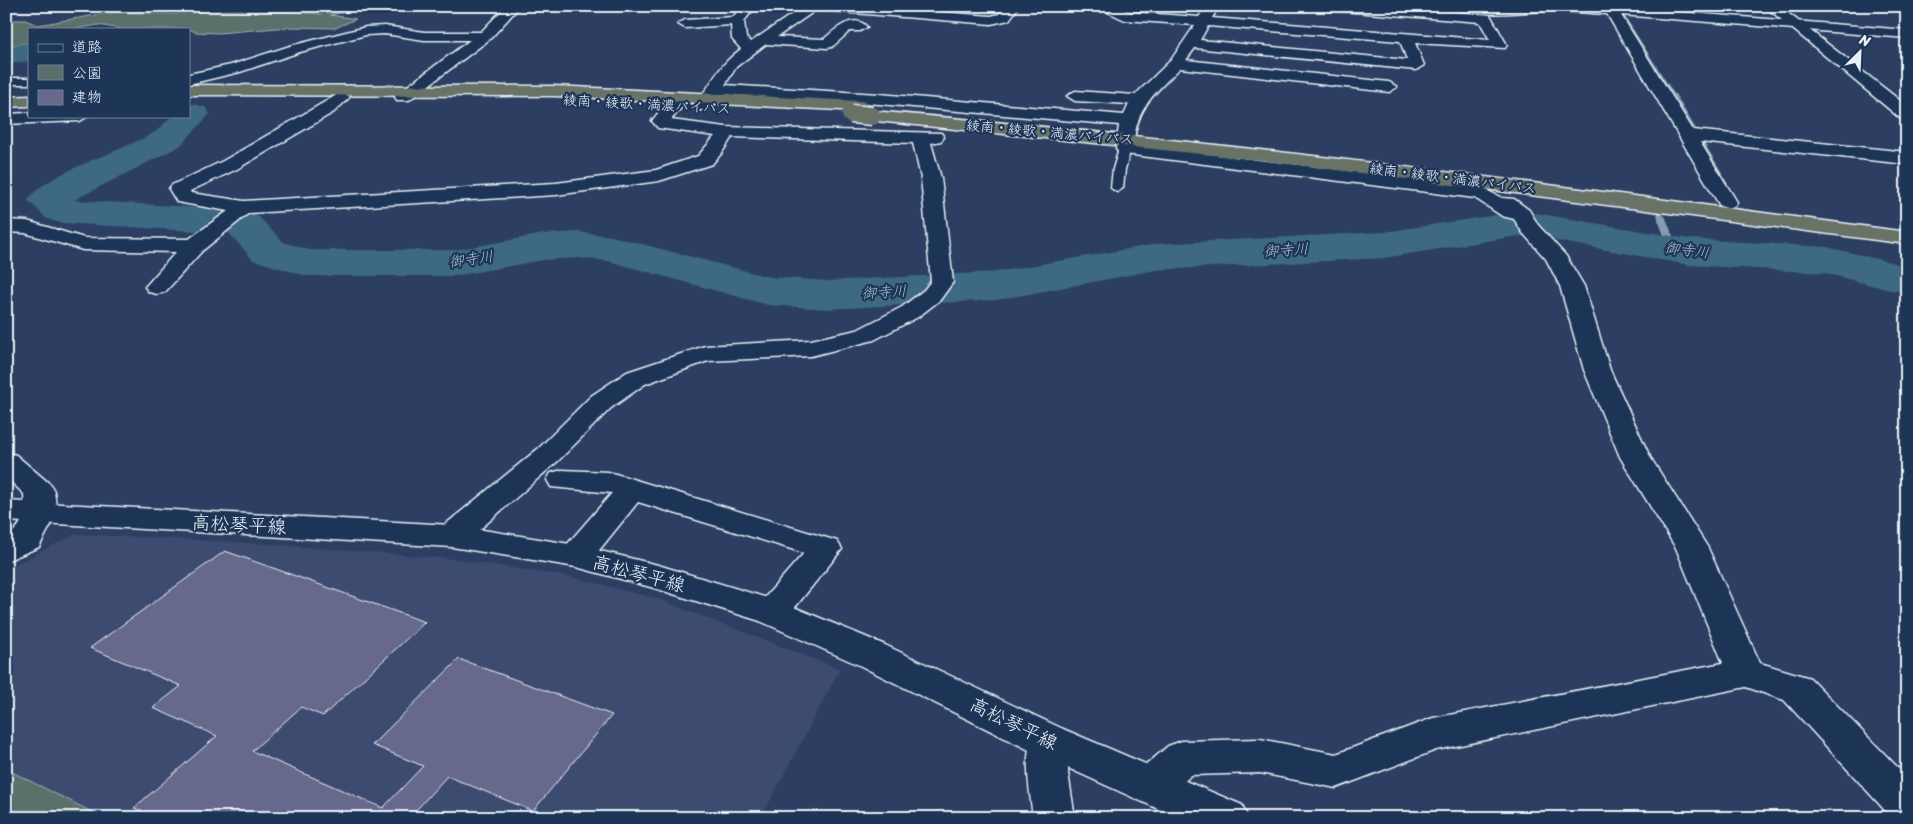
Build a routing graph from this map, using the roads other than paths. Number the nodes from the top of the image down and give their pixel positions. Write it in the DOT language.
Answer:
graph roads {
  1 [pos="514,6"];
  2 [pos="750,6"];
  3 [pos="813,6"];
  4 [pos="1013,6"];
  5 [pos="1101,6"];
  6 [pos="1213,6"];
  7 [pos="1329,6"];
  8 [pos="1449,6"];
  9 [pos="1771,6"];
  10 [pos="1398,9"];
  11 [pos="1613,12"];
  12 [pos="930,15"];
  13 [pos="737,21"];
  14 [pos="684,24"];
  15 [pos="1794,25"];
  16 [pos="860,27"];
  17 [pos="914,28"];
  18 [pos="1200,30"];
  19 [pos="1907,34"];
  20 [pos="485,36"];
  21 [pos="764,40"];
  22 [pos="1409,44"];
  23 [pos="750,50"];
  24 [pos="1325,58"];
  25 [pos="1176,63"];
  26 [pos="1322,79"];
  27 [pos="28,80"];
  28 [pos="190,80"];
  29 [pos="6,81"];
  30 [pos="1388,87"];
  31 [pos="190,90"];
  32 [pos="250,93"];
  33 [pos="408,93"];
  34 [pos="1075,96"];
  35 [pos="342,97"];
  36 [pos="708,97"];
  37 [pos="190,98"];
  38 [pos="1139,100"];
  39 [pos="676,104"];
  40 [pos="869,109"];
  41 [pos="1907,115"];
  42 [pos="30,118"];
  43 [pos="6,119"];
  44 [pos="726,132"];
  45 [pos="842,134"];
  46 [pos="1127,134"];
  47 [pos="1693,135"];
  48 [pos="1907,158"];
  49 [pos="1488,182"];
  50 [pos="1117,188"];
  51 [pos="1727,202"];
  52 [pos="233,216"];
  53 [pos="1525,221"];
  54 [pos="1907,225"];
  55 [pos="6,226"];
  56 [pos="1907,238"];
  57 [pos="194,246"];
  58 [pos="157,287"];
  59 [pos="6,461"];
  60 [pos="562,480"];
  61 [pos="632,489"];
  62 [pos="6,511"];
  63 [pos="41,513"];
  64 [pos="452,536"];
  65 [pos="6,550"];
  66 [pos="576,556"];
  67 [pos="772,612"];
  68 [pos="1746,673"];
  69 [pos="1049,741"];
  70 [pos="1151,786"];
  71 [pos="1907,805"];
  72 [pos="1054,818"];
  73 [pos="1227,818"];
  1 -- 20 [label="street"];
  2 -- 13 [label="street"];
  3 -- 12 [label="street"];
  3 -- 21 [label="street"];
  4 -- 12 [label="street"];
  5 -- 18 [label="street"];
  6 -- 18 [label="street"];
  7 -- 10 [label="street"];
  8 -- 11 [label="street"];
  9 -- 15 [label="street"];
  10 -- 22 [label="street"];
  11 -- 15 [label="street"];
  11 -- 47 [label="street"];
  12 -- 17 [label="street"];
  13 -- 14 [label="street"];
  13 -- 23 [label="street"];
  15 -- 19 [label="street"];
  15 -- 41 [label="street"];
  16 -- 21 [label="street"];
  18 -- 22 [label="street"];
  18 -- 24 [label="street"];
  18 -- 25 [label="street"];
  20 -- 28 [label="street"];
  20 -- 33 [label="street"];
  21 -- 23 [label="street"];
  22 -- 24 [label="street"];
  23 -- 36 [label="street"];
  24 -- 26 [label="street"];
  25 -- 26 [label="street"];
  25 -- 38 [label="street"];
  26 -- 30 [label="street"];
  27 -- 29 [label="lane"];
  31 -- 32 [label="highway, 綾南・綾歌・満濃バイパス"];
  32 -- 33 [label="highway, 綾南・綾歌・満濃バイパス"];
  32 -- 35 [label="highway, 綾南・綾歌・満濃バイパス"];
  32 -- 37 [label="highway, 綾南・綾歌・満濃バイパス"];
  33 -- 35 [label="highway, 綾南・綾歌・満濃バイパス"];
  33 -- 36 [label="highway, 綾南・綾歌・満濃バイパス"];
  33 -- 39 [label="highway, 綾南・綾歌・満濃バイパス"];
  34 -- 38 [label="street"];
  35 -- 52 [label="street"];
  36 -- 39 [label="highway, 綾南・綾歌・満濃バイパス"];
  36 -- 40 [label="street"];
  36 -- 40 [label="highway, 綾南・綾歌・満濃バイパス"];
  38 -- 46 [label="street"];
  39 -- 44 [label="street"];
  40 -- 45 [label="street"];
  40 -- 46 [label="highway, 綾南・綾歌・満濃バイパス"];
  42 -- 43 [label="street"];
  44 -- 45 [label="street"];
  44 -- 52 [label="street"];
  45 -- 64 [label="street"];
  46 -- 49 [label="highway, 綾南・綾歌・満濃バイパス"];
  46 -- 50 [label="lane"];
  46 -- 51 [label="highway, 綾南・綾歌・満濃バイパス"];
  46 -- 53 [label="street"];
  47 -- 48 [label="street"];
  47 -- 51 [label="street"];
  49 -- 53 [label="street"];
  49 -- 56 [label="highway, 綾南・綾歌・満濃バイパス"];
  51 -- 54 [label="highway, 綾南・綾歌・満濃バイパス"];
  52 -- 57 [label="street"];
  53 -- 68 [label="street"];
  55 -- 57 [label="street"];
  57 -- 58 [label="street"];
  59 -- 63 [label="street"];
  60 -- 61 [label="street"];
  61 -- 66 [label="street"];
  61 -- 67 [label="street"];
  62 -- 63 [label="street, 高松琴平線"];
  63 -- 64 [label="street, 高松琴平線"];
  63 -- 65 [label="street"];
  64 -- 66 [label="street, 高松琴平線"];
  66 -- 67 [label="street, 高松琴平線"];
  67 -- 69 [label="street, 高松琴平線"];
  68 -- 70 [label="street"];
  68 -- 71 [label="street"];
  69 -- 70 [label="street, 高松琴平線"];
  69 -- 72 [label="street"];
  70 -- 73 [label="street, 高松琴平線"];
}
